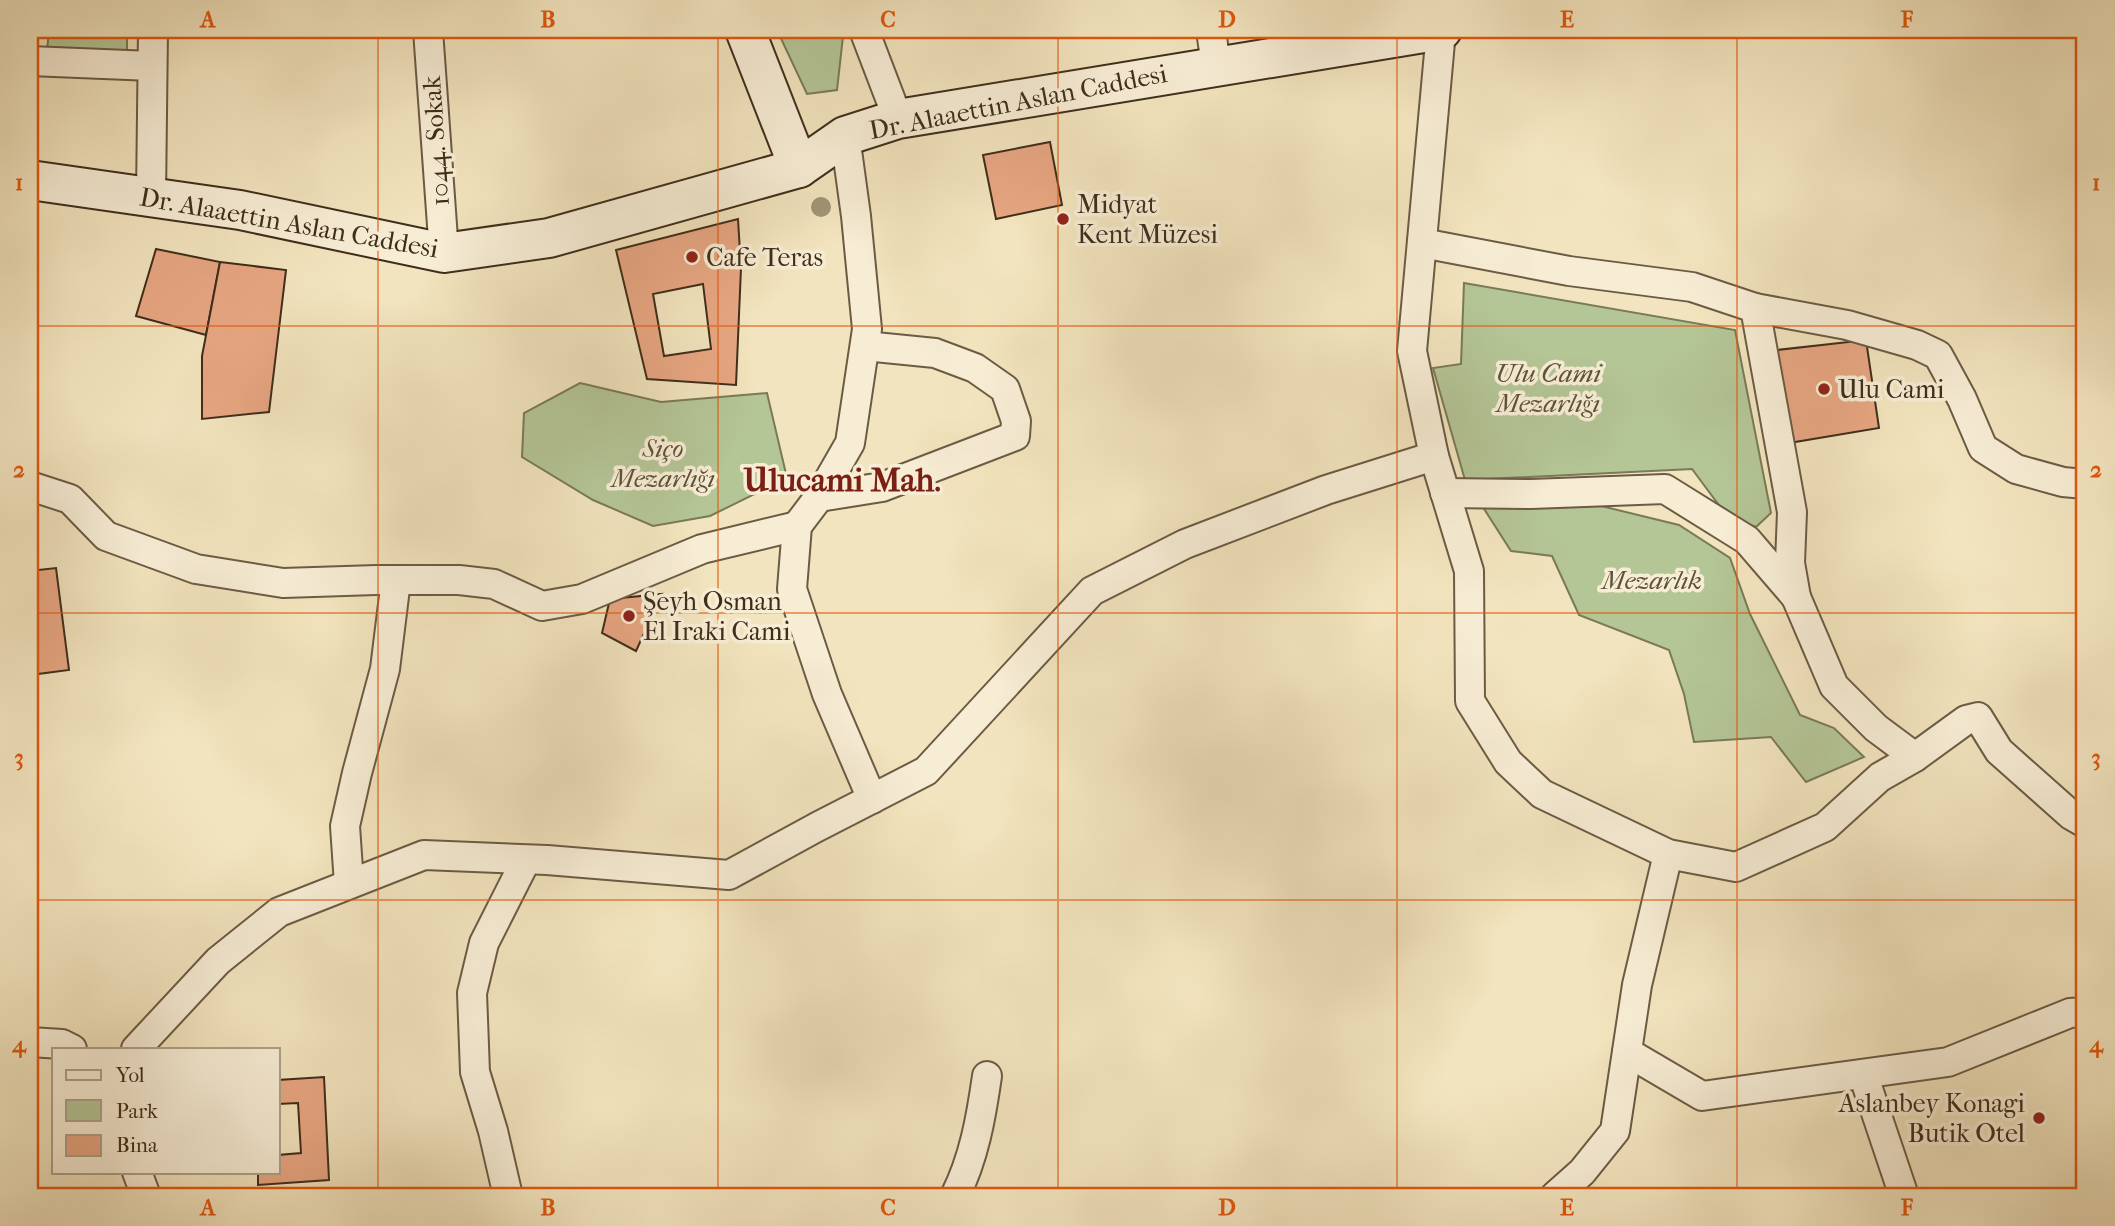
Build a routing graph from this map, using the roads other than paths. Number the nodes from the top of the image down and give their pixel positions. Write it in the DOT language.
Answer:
graph roads {
  1 [pos="153,30"];
  2 [pos="428,30"];
  3 [pos="745,30"];
  4 [pos="864,30"];
  5 [pos="1441,30"];
  6 [pos="1213,48"];
  7 [pos="30,61"];
  8 [pos="152,66"];
  9 [pos="898,120"];
  10 [pos="845,136"];
  11 [pos="799,168"];
  12 [pos="30,180"];
  13 [pos="151,197"];
  14 [pos="1422,243"];
  15 [pos="444,253"];
  16 [pos="1755,308"];
  17 [pos="865,346"];
  18 [pos="1434,456"];
  19 [pos="2085,484"];
  20 [pos="30,486"];
  21 [pos="1446,493"];
  22 [pos="819,496"];
  23 [pos="797,526"];
  24 [pos="396,580"];
  25 [pos="1796,597"];
  26 [pos="1915,757"];
  27 [pos="872,799"];
  28 [pos="2085,823"];
  29 [pos="1668,854"];
  30 [pos="526,860"];
  31 [pos="349,884"];
  32 [pos="2085,1012"];
  33 [pos="30,1042"];
  34 [pos="70,1048"];
  35 [pos="137,1048"];
  36 [pos="1627,1052"];
  37 [pos="1863,1074"];
  38 [pos="987,1076"];
  39 [pos="138,1174"];
  40 [pos="146,1196"];
  41 [pos="508,1196"];
  42 [pos="955,1196"];
  43 [pos="1557,1196"];
  44 [pos="1904,1196"];
  1 -- 8 [label="street"];
  2 -- 15 [label="street, 1044. Sokak"];
  3 -- 11 [label="street"];
  4 -- 9 [label="street"];
  5 -- 6 [label="street, Dr. Alaaettin Aslan Caddesi"];
  5 -- 14 [label="street"];
  6 -- 9 [label="street, Dr. Alaaettin Aslan Caddesi"];
  7 -- 8 [label="street"];
  8 -- 13 [label="street"];
  9 -- 10 [label="street, Dr. Alaaettin Aslan Caddesi"];
  10 -- 11 [label="street, Dr. Alaaettin Aslan Caddesi"];
  10 -- 17 [label="street"];
  11 -- 15 [label="street, Dr. Alaaettin Aslan Caddesi"];
  12 -- 13 [label="street, Dr. Alaaettin Aslan Caddesi"];
  13 -- 15 [label="street, Dr. Alaaettin Aslan Caddesi"];
  14 -- 16 [label="street"];
  14 -- 18 [label="street"];
  16 -- 19 [label="street"];
  16 -- 25 [label="street"];
  17 -- 22 [label="street"];
  17 -- 22 [label="street"];
  18 -- 21 [label="street"];
  18 -- 27 [label="street"];
  20 -- 24 [label="street"];
  21 -- 25 [label="street"];
  21 -- 29 [label="street"];
  22 -- 23 [label="street"];
  23 -- 24 [label="street"];
  23 -- 27 [label="street"];
  24 -- 31 [label="street"];
  25 -- 26 [label="street"];
  26 -- 28 [label="street"];
  26 -- 29 [label="street"];
  27 -- 30 [label="street"];
  29 -- 36 [label="street"];
  30 -- 31 [label="street"];
  30 -- 41 [label="street"];
  31 -- 35 [label="street"];
  32 -- 37 [label="street"];
  33 -- 34 [label="street"];
  36 -- 37 [label="street"];
  36 -- 43 [label="street"];
  37 -- 44 [label="street"];
  38 -- 42 [label="street"];
  39 -- 40 [label="street"];
}
